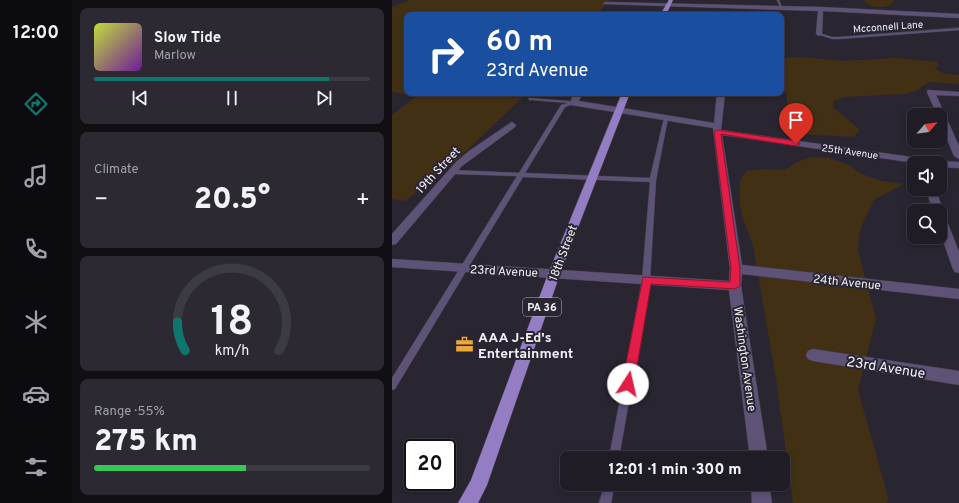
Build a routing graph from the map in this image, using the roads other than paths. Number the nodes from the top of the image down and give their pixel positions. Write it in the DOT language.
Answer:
graph roads {
  1 [pos="742,0"];
  2 [pos="778,0"];
  3 [pos="634,2"];
  4 [pos="605,3"];
  5 [pos="670,3"];
  6 [pos="744,8"];
  7 [pos="629,9"];
  8 [pos="782,9"];
  9 [pos="821,9"];
  10 [pos="665,12"];
  11 [pos="745,12"];
  12 [pos="959,16"];
  13 [pos="959,29"];
  14 [pos="819,34"];
  15 [pos="959,94"];
  16 [pos="577,96"];
  17 [pos="625,96"];
  18 [pos="721,96"];
  19 [pos="531,99"];
  20 [pos="574,103"];
  21 [pos="619,111"];
  22 [pos="666,118"];
  23 [pos="512,125"];
  24 [pos="718,129"];
  25 [pos="959,156"];
  26 [pos="907,159"];
  27 [pos="947,164"];
  28 [pos="959,165"];
  29 [pos="452,172"];
  30 [pos="520,175"];
  31 [pos="592,177"];
  32 [pos="653,180"];
  33 [pos="947,236"];
  34 [pos="392,241"];
  35 [pos="392,263"];
  36 [pos="463,268"];
  37 [pos="736,269"];
  38 [pos="959,269"];
  39 [pos="554,274"];
  40 [pos="646,280"];
  41 [pos="735,286"];
  42 [pos="959,294"];
  43 [pos="813,355"];
  44 [pos="959,378"];
  45 [pos="392,386"];
  46 [pos="615,451"];
  47 [pos="758,451"];
  48 [pos="608,491"];
  49 [pos="761,491"];
  50 [pos="468,503"];
  51 [pos="605,503"];
  52 [pos="762,503"];
  1 -- 6 [label="street"];
  2 -- 8 [label="lane"];
  3 -- 4 [label="street"];
  3 -- 5 [label="street"];
  3 -- 7 [label="street"];
  5 -- 6 [label="street"];
  5 -- 10 [label="main road"];
  6 -- 8 [label="street"];
  6 -- 11 [label="street"];
  8 -- 9 [label="street"];
  9 -- 12 [label="street"];
  9 -- 14 [label="street"];
  13 -- 14 [label="lane, Mcconnell Lane"];
  15 -- 25 [label="street"];
  16 -- 20 [label="street"];
  17 -- 21 [label="main road, 18th Street / PA 36"];
  18 -- 24 [label="street, Washington Avenue"];
  19 -- 20 [label="lane, 25th Avenue"];
  20 -- 21 [label="street, 25th Avenue"];
  20 -- 30 [label="lane"];
  21 -- 22 [label="street, 25th Avenue"];
  21 -- 31 [label="main road, 18th Street / PA 36"];
  22 -- 24 [label="street, 25th Avenue"];
  22 -- 32 [label="lane"];
  23 -- 29 [label="street, 19th Street"];
  24 -- 26 [label="street, 25th Avenue"];
  24 -- 37 [label="street, Washington Avenue"];
  27 -- 28 [label="street"];
  29 -- 30 [label="lane"];
  29 -- 34 [label="street, 19th Street"];
  30 -- 31 [label="lane"];
  30 -- 36 [label="lane"];
  31 -- 32 [label="lane"];
  31 -- 39 [label="main road, 18th Street / PA 36"];
  32 -- 40 [label="lane"];
  33 -- 38 [label="street"];
  35 -- 36 [label="street, 23rd Avenue"];
  36 -- 39 [label="street, 23rd Avenue"];
  36 -- 45 [label="lane"];
  37 -- 41 [label="street, Washington Avenue"];
  37 -- 42 [label="street, 24th Avenue"];
  39 -- 40 [label="street, 23rd Avenue"];
  39 -- 50 [label="main road, 18th Street / PA 36"];
  40 -- 41 [label="street, 23rd Avenue"];
  40 -- 46 [label="lane"];
  41 -- 47 [label="street, Washington Avenue"];
  43 -- 44 [label="street, 23rd Avenue"];
  48 -- 51 [label="lane"];
  49 -- 52 [label="street"];
}
